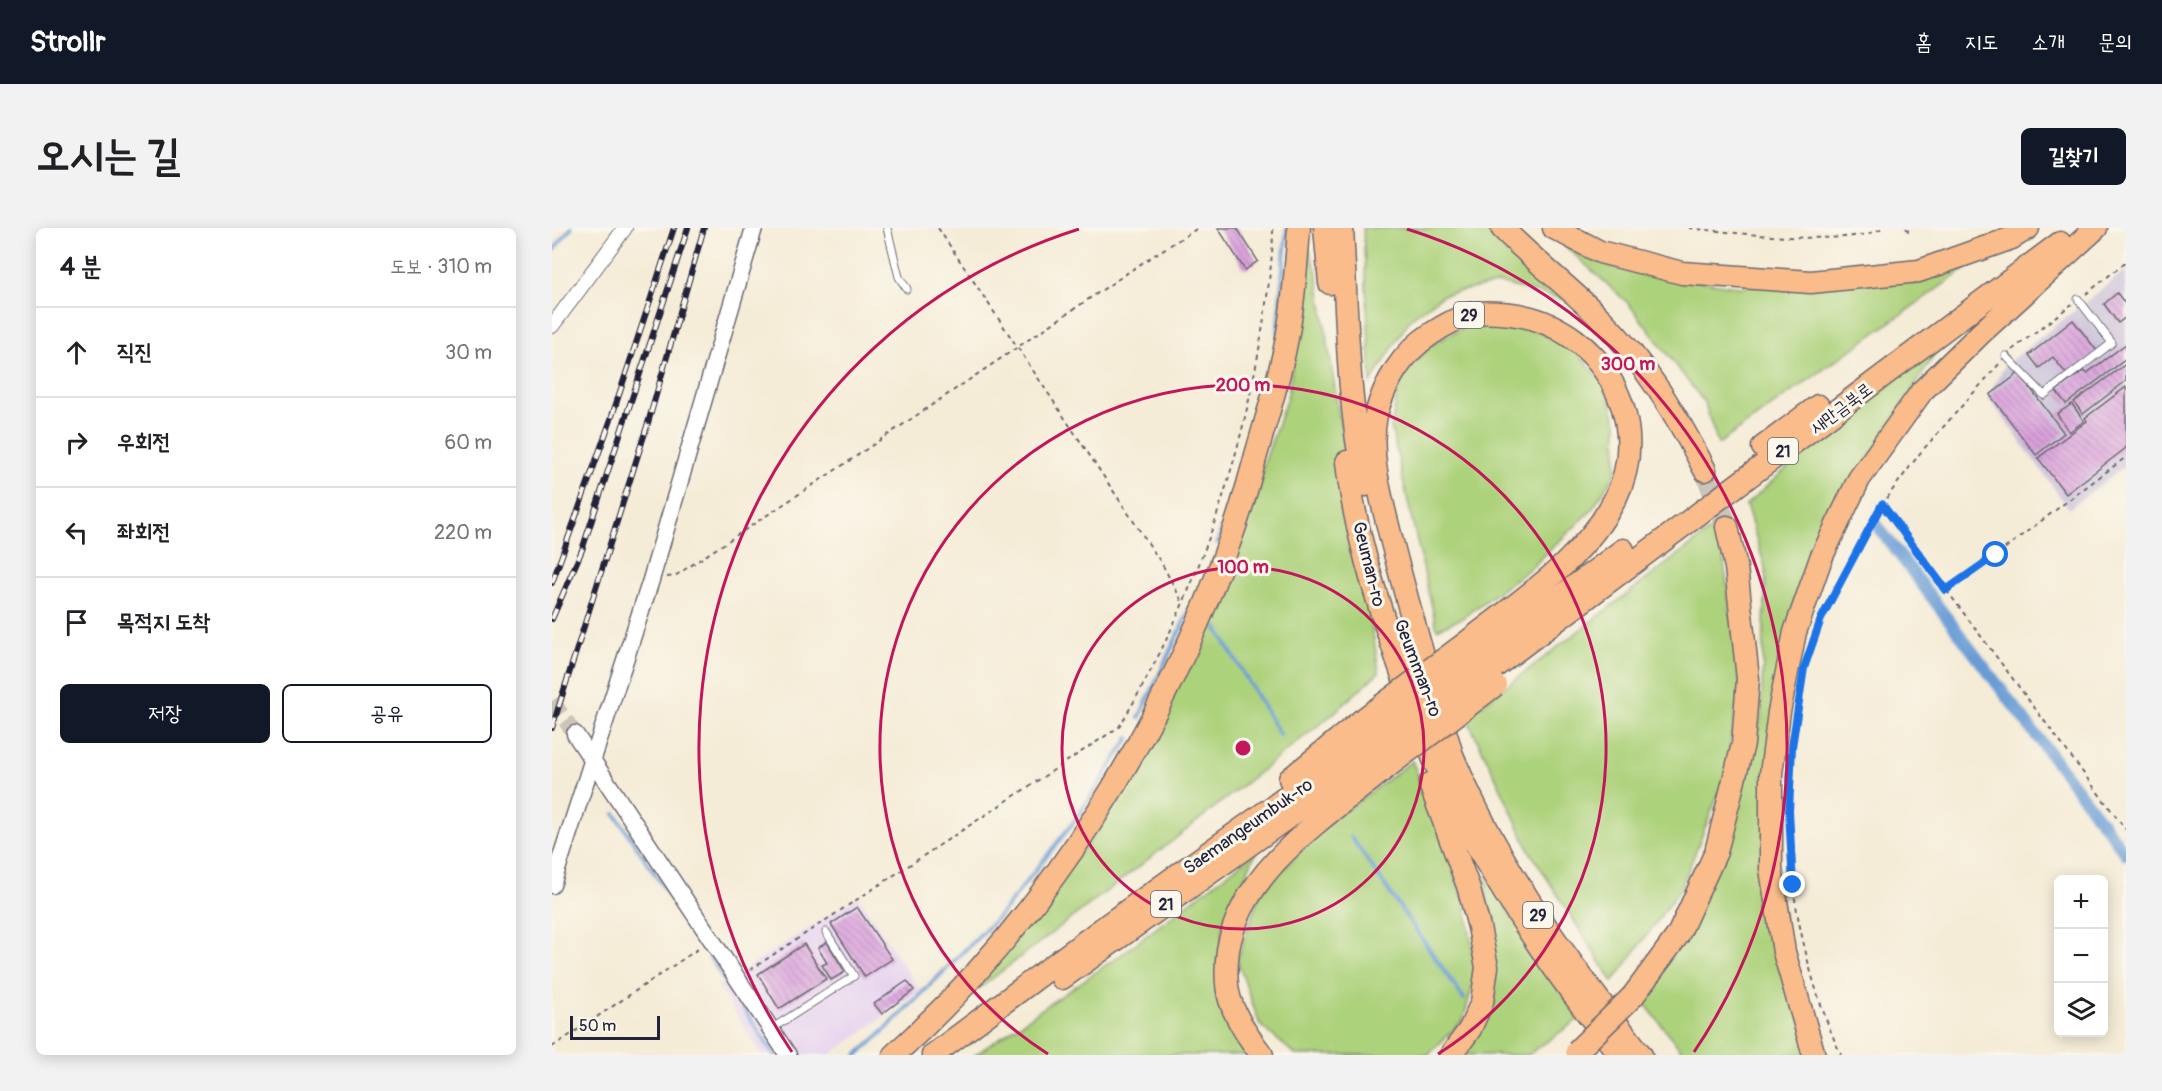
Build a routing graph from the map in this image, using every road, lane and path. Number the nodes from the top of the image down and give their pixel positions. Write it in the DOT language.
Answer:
graph roads {
  1 [pos="625,228"];
  2 [pos="754,228"];
  3 [pos="887,228"];
  4 [pos="938,228"];
  5 [pos="1198,228"];
  6 [pos="1273,228"];
  7 [pos="1299,228"];
  8 [pos="1325,228"];
  9 [pos="1342,228"];
  10 [pos="1502,228"];
  11 [pos="1554,228"];
  12 [pos="1689,228"];
  13 [pos="1882,228"];
  14 [pos="1906,228"];
  15 [pos="2028,228"];
  16 [pos="2062,228"];
  17 [pos="2080,228"];
  18 [pos="2096,228"];
  19 [pos="1911,235"];
  20 [pos="2126,262"];
  21 [pos="907,289"];
  22 [pos="2078,299"];
  23 [pos="552,326"];
  24 [pos="1018,348"];
  25 [pos="2006,356"];
  26 [pos="2126,457"];
  27 [pos="1705,471"];
  28 [pos="1882,504"];
  29 [pos="1727,527"];
  30 [pos="1362,540"];
  31 [pos="651,580"];
  32 [pos="1946,590"];
  33 [pos="1183,603"];
  34 [pos="1808,658"];
  35 [pos="1480,665"];
  36 [pos="575,734"];
  37 [pos="1374,745"];
  38 [pos="1791,758"];
  39 [pos="592,761"];
  40 [pos="1455,762"];
  41 [pos="1789,800"];
  42 [pos="1789,822"];
  43 [pos="2126,830"];
  44 [pos="552,885"];
  45 [pos="826,932"];
  46 [pos="711,940"];
  47 [pos="738,980"];
  48 [pos="771,1029"];
  49 [pos="552,1047"];
  50 [pos="1574,1053"];
  51 [pos="788,1055"];
  52 [pos="894,1055"];
  53 [pos="933,1055"];
  54 [pos="954,1055"];
  55 [pos="1262,1055"];
  56 [pos="1451,1055"];
  57 [pos="1620,1055"];
  58 [pos="1641,1055"];
  59 [pos="1814,1055"];
  60 [pos="1841,1055"];
  1 -- 23 [label="street"];
  2 -- 31 [label="street"];
  3 -- 21 [label="lane"];
  4 -- 24 [label="path"];
  5 -- 24 [label="path"];
  6 -- 33 [label="path"];
  7 -- 52 [label="highway"];
  8 -- 30 [label="highway, Geuman-ro"];
  9 -- 40 [label="highway, Geumman-ro"];
  10 -- 27 [label="highway"];
  11 -- 15 [label="highway"];
  12 -- 13 [label="path"];
  14 -- 19 [label="path"];
  16 -- 35 [label="highway, 새만금북로 / 21"];
  17 -- 35 [label="highway, 새만금북로 / 21"];
  18 -- 59 [label="highway"];
  20 -- 22 [label="path"];
  22 -- 25 [label="path"];
  22 -- 25 [label="lane"];
  24 -- 31 [label="path"];
  24 -- 33 [label="path"];
  25 -- 28 [label="path"];
  26 -- 32 [label="path"];
  28 -- 32 [label="path"];
  28 -- 34 [label="path"];
  29 -- 50 [label="highway, bridge"];
  30 -- 56 [label="highway"];
  30 -- 57 [label="highway, Geuman-ro"];
  31 -- 39 [label="street"];
  32 -- 43 [label="path"];
  33 -- 47 [label="path"];
  35 -- 37 [label="highway, Saemangeumbuk-ro / 21, bridge"];
  35 -- 37 [label="highway, bridge"];
  35 -- 40 [label="highway, 29"];
  36 -- 39 [label="street"];
  37 -- 53 [label="highway, Saemangeumbuk-ro / 21"];
  37 -- 54 [label="highway, Saemangeumbuk-ro / 21"];
  37 -- 55 [label="highway"];
  38 -- 41 [label="path"];
  39 -- 44 [label="street"];
  39 -- 46 [label="street"];
  40 -- 58 [label="highway, Geumman-ro / 29"];
  42 -- 60 [label="path"];
  45 -- 48 [label="lane"];
  46 -- 47 [label="street"];
  46 -- 49 [label="path"];
  47 -- 48 [label="street"];
  48 -- 51 [label="street"];
}
